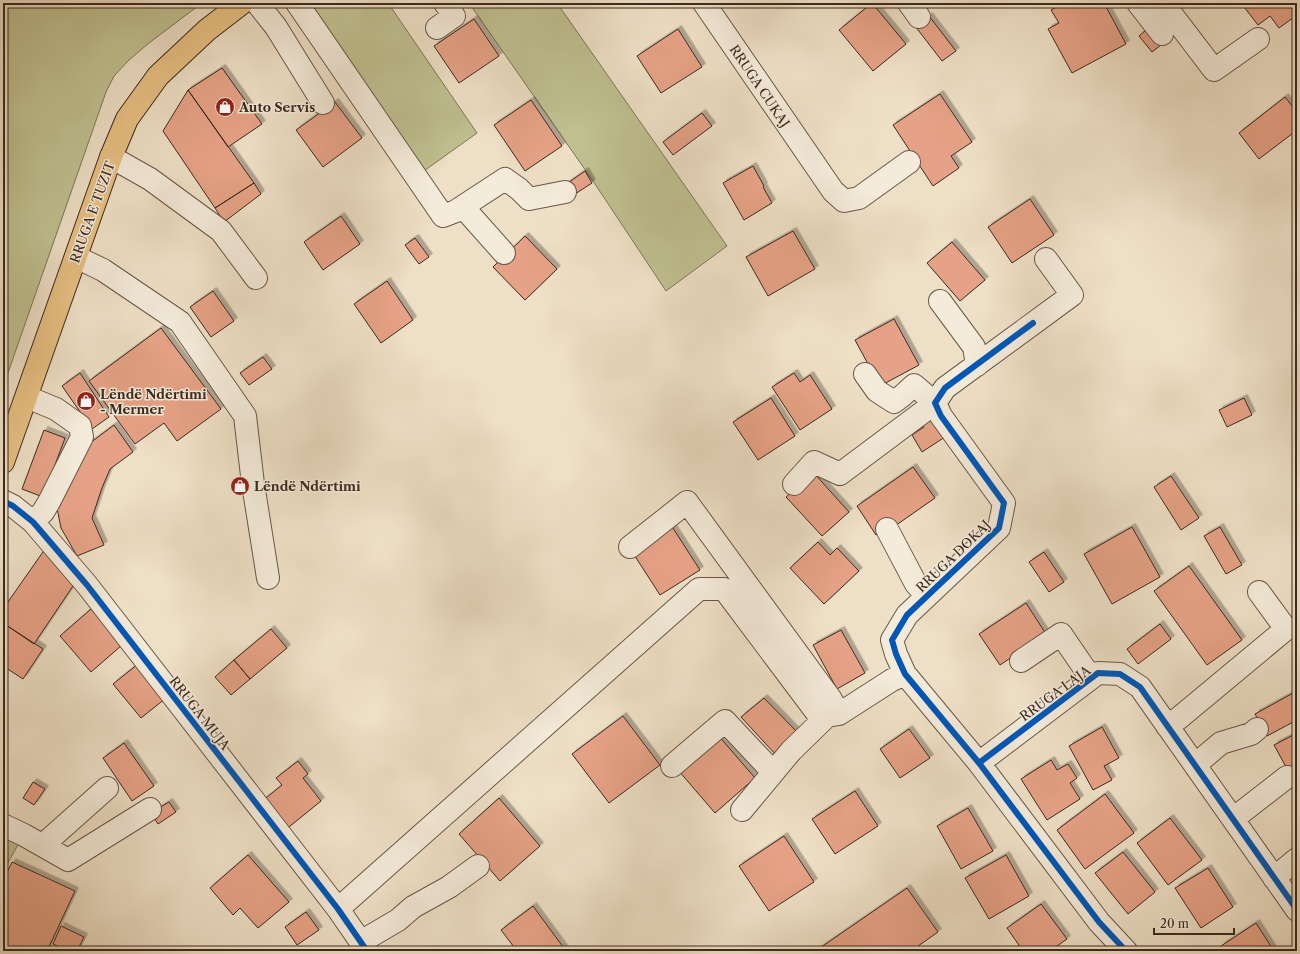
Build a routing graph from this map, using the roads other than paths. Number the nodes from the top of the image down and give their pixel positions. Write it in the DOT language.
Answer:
graph roads {
  1 [pos="242,3"];
  2 [pos="257,3"];
  3 [pos="297,3"];
  4 [pos="445,3"];
  5 [pos="704,3"];
  6 [pos="1138,3"];
  7 [pos="1163,3"];
  8 [pos="437,28"];
  9 [pos="1162,34"];
  10 [pos="1258,39"];
  11 [pos="323,103"];
  12 [pos="111,157"];
  13 [pos="909,162"];
  14 [pos="565,192"];
  15 [pos="463,207"];
  16 [pos="504,253"];
  17 [pos="76,257"];
  18 [pos="1046,259"];
  19 [pos="256,278"];
  20 [pos="940,301"];
  21 [pos="977,365"];
  22 [pos="865,374"];
  23 [pos="27,397"];
  24 [pos="935,403"];
  25 [pos="3,462"];
  26 [pos="794,484"];
  27 [pos="3,501"];
  28 [pos="33,522"];
  29 [pos="887,528"];
  30 [pos="630,547"];
  31 [pos="268,578"];
  32 [pos="1259,592"];
  33 [pos="927,596"];
  34 [pos="1021,661"];
  35 [pos="905,674"];
  36 [pos="1091,678"];
  37 [pos="828,714"];
  38 [pos="1167,726"];
  39 [pos="1258,729"];
  40 [pos="979,763"];
  41 [pos="1195,765"];
  42 [pos="672,766"];
  43 [pos="773,772"];
  44 [pos="1287,777"];
  45 [pos="107,788"];
  46 [pos="150,809"];
  47 [pos="742,810"];
  48 [pos="1233,819"];
  49 [pos="3,825"];
  50 [pos="43,845"];
  51 [pos="1297,858"];
  52 [pos="478,866"];
  53 [pos="1274,878"];
  54 [pos="338,909"];
  55 [pos="1297,910"];
  56 [pos="364,946"];
  57 [pos="1126,951"];
  1 -- 12 [label="main road, RRUGA E TUZIT"];
  2 -- 11 [label="street"];
  3 -- 15 [label="street"];
  4 -- 8 [label="street"];
  5 -- 13 [label="street, RRUGA CUKAJ"];
  6 -- 9 [label="street"];
  7 -- 10 [label="street"];
  12 -- 17 [label="main road, RRUGA E TUZIT"];
  12 -- 19 [label="street"];
  14 -- 15 [label="street"];
  15 -- 16 [label="street"];
  17 -- 23 [label="main road, RRUGA E TUZIT"];
  17 -- 31 [label="street"];
  18 -- 21 [label="street"];
  20 -- 21 [label="street"];
  21 -- 24 [label="street"];
  22 -- 24 [label="street, RRUGA DOKAJ"];
  23 -- 25 [label="main road, RRUGA E TUZIT"];
  23 -- 28 [label="street"];
  24 -- 26 [label="street"];
  24 -- 33 [label="street, RRUGA DOKAJ"];
  27 -- 28 [label="street, RRUGA MUJA"];
  28 -- 54 [label="street, RRUGA MUJA"];
  29 -- 33 [label="street"];
  30 -- 37 [label="street"];
  32 -- 38 [label="street"];
  33 -- 35 [label="street, RRUGA DOKAJ"];
  34 -- 36 [label="street"];
  35 -- 37 [label="street"];
  35 -- 40 [label="street, RRUGA DOKAJ"];
  36 -- 38 [label="street, RRUGA LAJA"];
  36 -- 40 [label="street, RRUGA LAJA"];
  37 -- 43 [label="street"];
  37 -- 54 [label="street"];
  38 -- 41 [label="street, RRUGA LAJA"];
  39 -- 41 [label="street"];
  40 -- 57 [label="street"];
  41 -- 48 [label="street, RRUGA LAJA"];
  42 -- 43 [label="street"];
  43 -- 47 [label="street"];
  44 -- 48 [label="street"];
  45 -- 50 [label="street"];
  46 -- 50 [label="street"];
  48 -- 53 [label="street, RRUGA LAJA"];
  49 -- 50 [label="street"];
  51 -- 53 [label="street"];
  52 -- 56 [label="street"];
  53 -- 55 [label="street, RRUGA LAJA"];
  54 -- 56 [label="street, RRUGA MUJA"];
}
